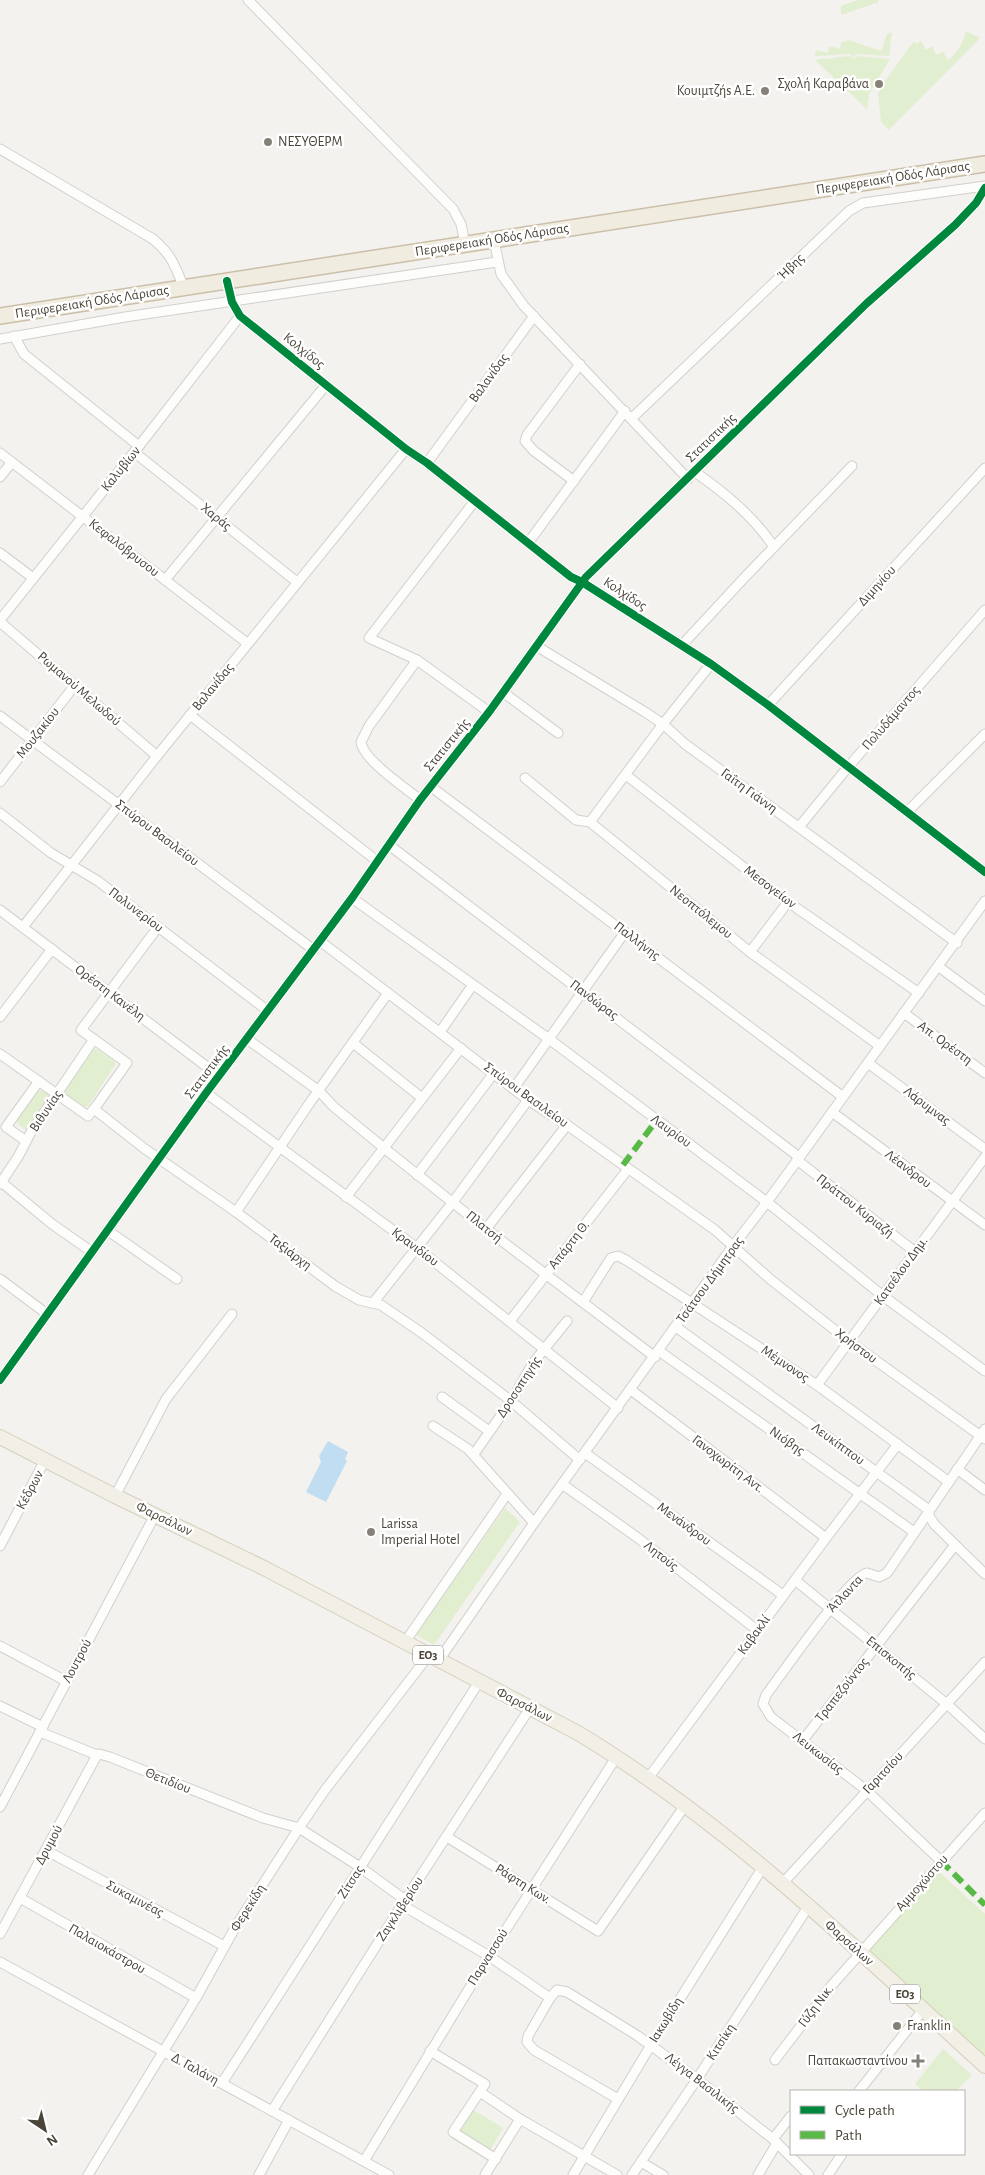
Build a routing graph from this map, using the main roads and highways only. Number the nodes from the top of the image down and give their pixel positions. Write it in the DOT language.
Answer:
graph roads {
  1 [pos="985,164"];
  2 [pos="0,316"];
  3 [pos="0,1437"];
  4 [pos="985,2066"];
  1 -- 2 [label="highway, Περιφερειακή Οδός Λάρισας"];
  3 -- 4 [label="main road, Φαρσάλων / ΕΟ3"];
}
